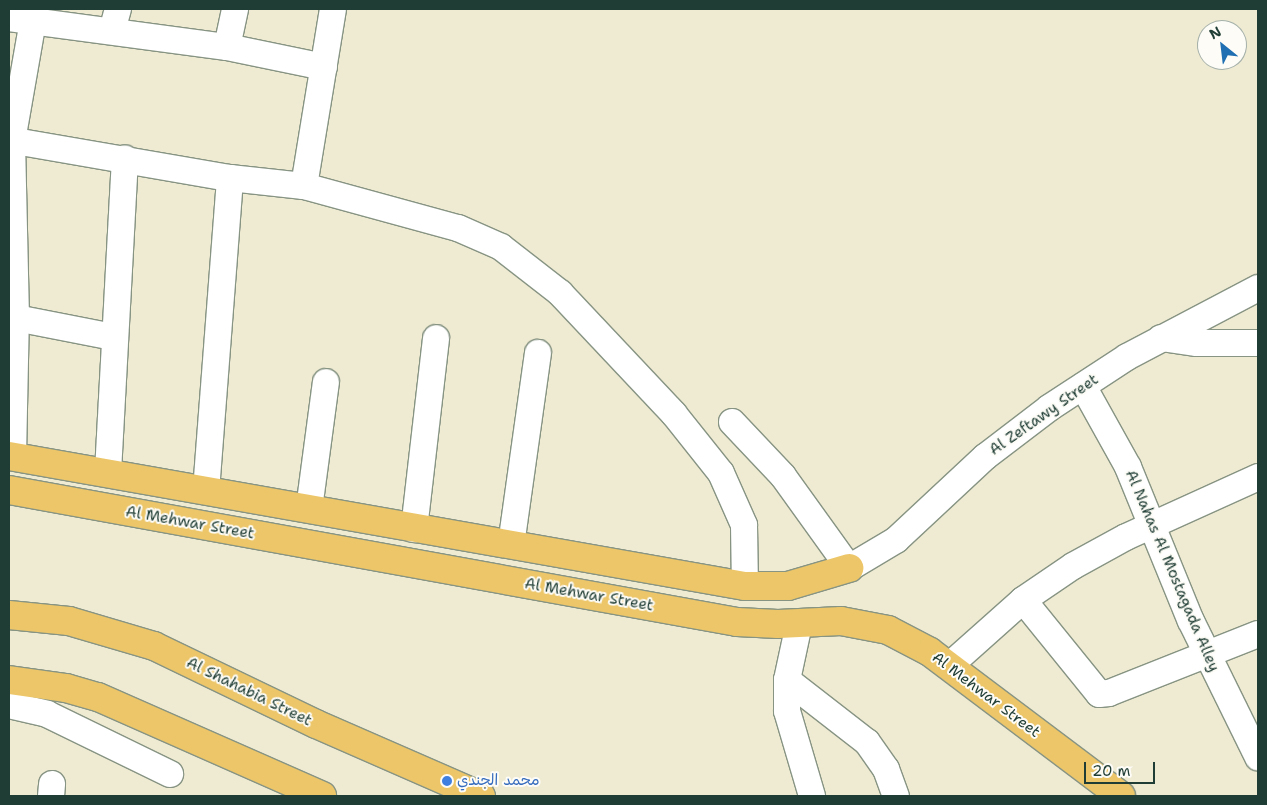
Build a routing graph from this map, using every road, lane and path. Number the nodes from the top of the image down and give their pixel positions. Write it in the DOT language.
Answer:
graph roads {
  1 [pos="236,9"];
  2 [pos="333,9"];
  3 [pos="25,15"];
  4 [pos="115,20"];
  5 [pos="227,47"];
  6 [pos="324,67"];
  7 [pos="10,140"];
  8 [pos="125,158"];
  9 [pos="230,178"];
  10 [pos="304,186"];
  11 [pos="1258,288"];
  12 [pos="16,318"];
  13 [pos="113,337"];
  14 [pos="436,338"];
  15 [pos="1161,338"];
  16 [pos="1258,343"];
  17 [pos="538,353"];
  18 [pos="326,382"];
  19 [pos="1083,386"];
  20 [pos="732,422"];
  21 [pos="11,456"];
  22 [pos="108,472"];
  23 [pos="1258,477"];
  24 [pos="9,490"];
  25 [pos="206,491"];
  26 [pos="309,509"];
  27 [pos="1153,524"];
  28 [pos="414,528"];
  29 [pos="515,545"];
  30 [pos="849,568"];
  31 [pos="511,581"];
  32 [pos="745,586"];
  33 [pos="1023,600"];
  34 [pos="9,615"];
  35 [pos="799,624"];
  36 [pos="1258,634"];
  37 [pos="1206,653"];
  38 [pos="948,666"];
  39 [pos="9,680"];
  40 [pos="787,680"];
  41 [pos="9,705"];
  42 [pos="1258,757"];
  43 [pos="170,774"];
  44 [pos="1109,793"];
  45 [pos="310,794"];
  46 [pos="482,796"];
  47 [pos="812,796"];
  48 [pos="896,796"];
  1 -- 5 [label="street"];
  2 -- 6 [label="street"];
  3 -- 4 [label="street"];
  3 -- 7 [label="street"];
  4 -- 5 [label="street"];
  5 -- 6 [label="street"];
  6 -- 10 [label="street"];
  7 -- 8 [label="street"];
  7 -- 12 [label="street"];
  8 -- 9 [label="street"];
  8 -- 13 [label="street"];
  9 -- 10 [label="street"];
  9 -- 25 [label="street"];
  10 -- 32 [label="street"];
  11 -- 15 [label="street, Al Zeftawy Street"];
  12 -- 13 [label="street"];
  12 -- 21 [label="street"];
  13 -- 22 [label="street"];
  14 -- 28 [label="street"];
  15 -- 16 [label="street"];
  15 -- 19 [label="street, Al Zeftawy Street"];
  17 -- 29 [label="street"];
  18 -- 26 [label="street"];
  19 -- 27 [label="street, Al Nahas Al Mostagada Alley"];
  19 -- 30 [label="street, Al Zeftawy Street"];
  20 -- 30 [label="street"];
  21 -- 22 [label="main road"];
  22 -- 25 [label="main road"];
  23 -- 27 [label="street"];
  24 -- 31 [label="main road, Al Mehwar Street"];
  25 -- 26 [label="main road"];
  26 -- 28 [label="main road"];
  27 -- 33 [label="street"];
  27 -- 37 [label="street, Al Nahas Al Mostagada Alley"];
  28 -- 29 [label="main road"];
  29 -- 31 [label="main road"];
  29 -- 32 [label="main road"];
  30 -- 32 [label="main road"];
  31 -- 35 [label="main road, Al Mehwar Street"];
  33 -- 37 [label="street"];
  33 -- 38 [label="street"];
  34 -- 46 [label="main road, Al Shahabia Street"];
  35 -- 38 [label="main road, Al Mehwar Street"];
  35 -- 40 [label="street"];
  36 -- 37 [label="street"];
  37 -- 42 [label="street, Al Nahas Al Mostagada Alley"];
  38 -- 44 [label="main road, Al Mehwar Street"];
  39 -- 45 [label="main road"];
  40 -- 47 [label="street"];
  40 -- 48 [label="street"];
  41 -- 43 [label="street"];
}
